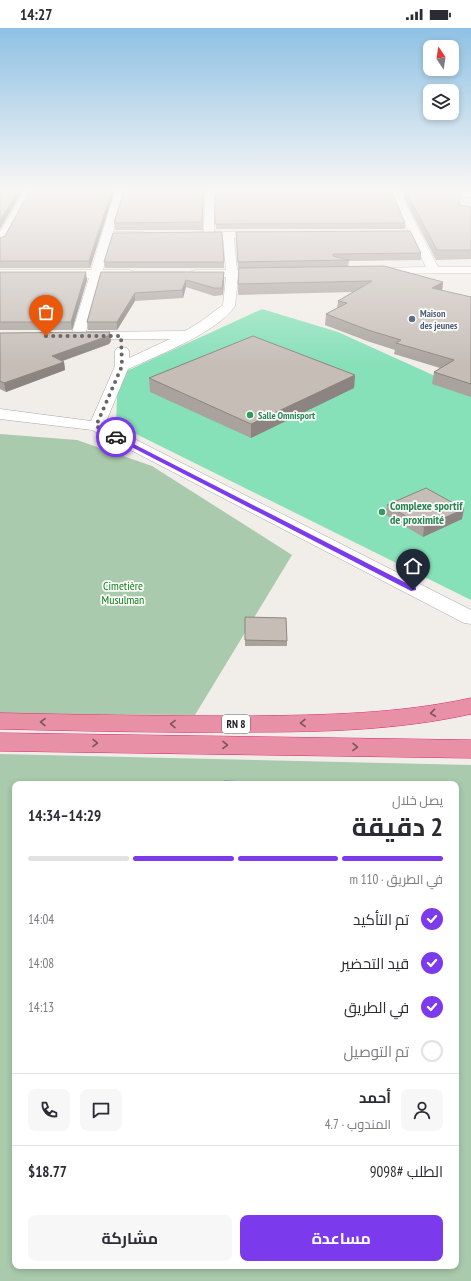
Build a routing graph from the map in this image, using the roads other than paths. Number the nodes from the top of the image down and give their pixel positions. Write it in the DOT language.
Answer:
graph roads {
  1 [pos="103,248"];
  2 [pos="229,248"];
  3 [pos="420,248"];
  4 [pos="471,270"];
  5 [pos="434,271"];
  6 [pos="364,272"];
  7 [pos="279,273"];
  8 [pos="0,274"];
  9 [pos="96,274"];
  10 [pos="144,274"];
  11 [pos="184,274"];
  12 [pos="232,274"];
  13 [pos="192,334"];
  14 [pos="62,336"];
  15 [pos="78,336"];
  16 [pos="121,336"];
  17 [pos="122,366"];
  18 [pos="0,414"];
  19 [pos="96,426"];
  20 [pos="471,618"];
  21 [pos="471,706"];
  22 [pos="0,721"];
  23 [pos="0,742"];
  24 [pos="471,748"];
  1 -- 9 [label="street"];
  2 -- 12 [label="street"];
  3 -- 5 [label="street"];
  4 -- 5 [label="street"];
  5 -- 6 [label="street"];
  7 -- 12 [label="street"];
  8 -- 9 [label="street"];
  9 -- 10 [label="street"];
  9 -- 15 [label="street"];
  11 -- 12 [label="street"];
  12 -- 13 [label="street"];
  13 -- 16 [label="street"];
  13 -- 17 [label="street"];
  14 -- 15 [label="street"];
  15 -- 16 [label="street"];
  16 -- 17 [label="street"];
  17 -- 19 [label="street"];
  18 -- 19 [label="street"];
  19 -- 20 [label="street"];
  21 -- 22 [label="highway, RN 8, one-way"];
  23 -- 24 [label="highway, RN 8, one-way"];
}
